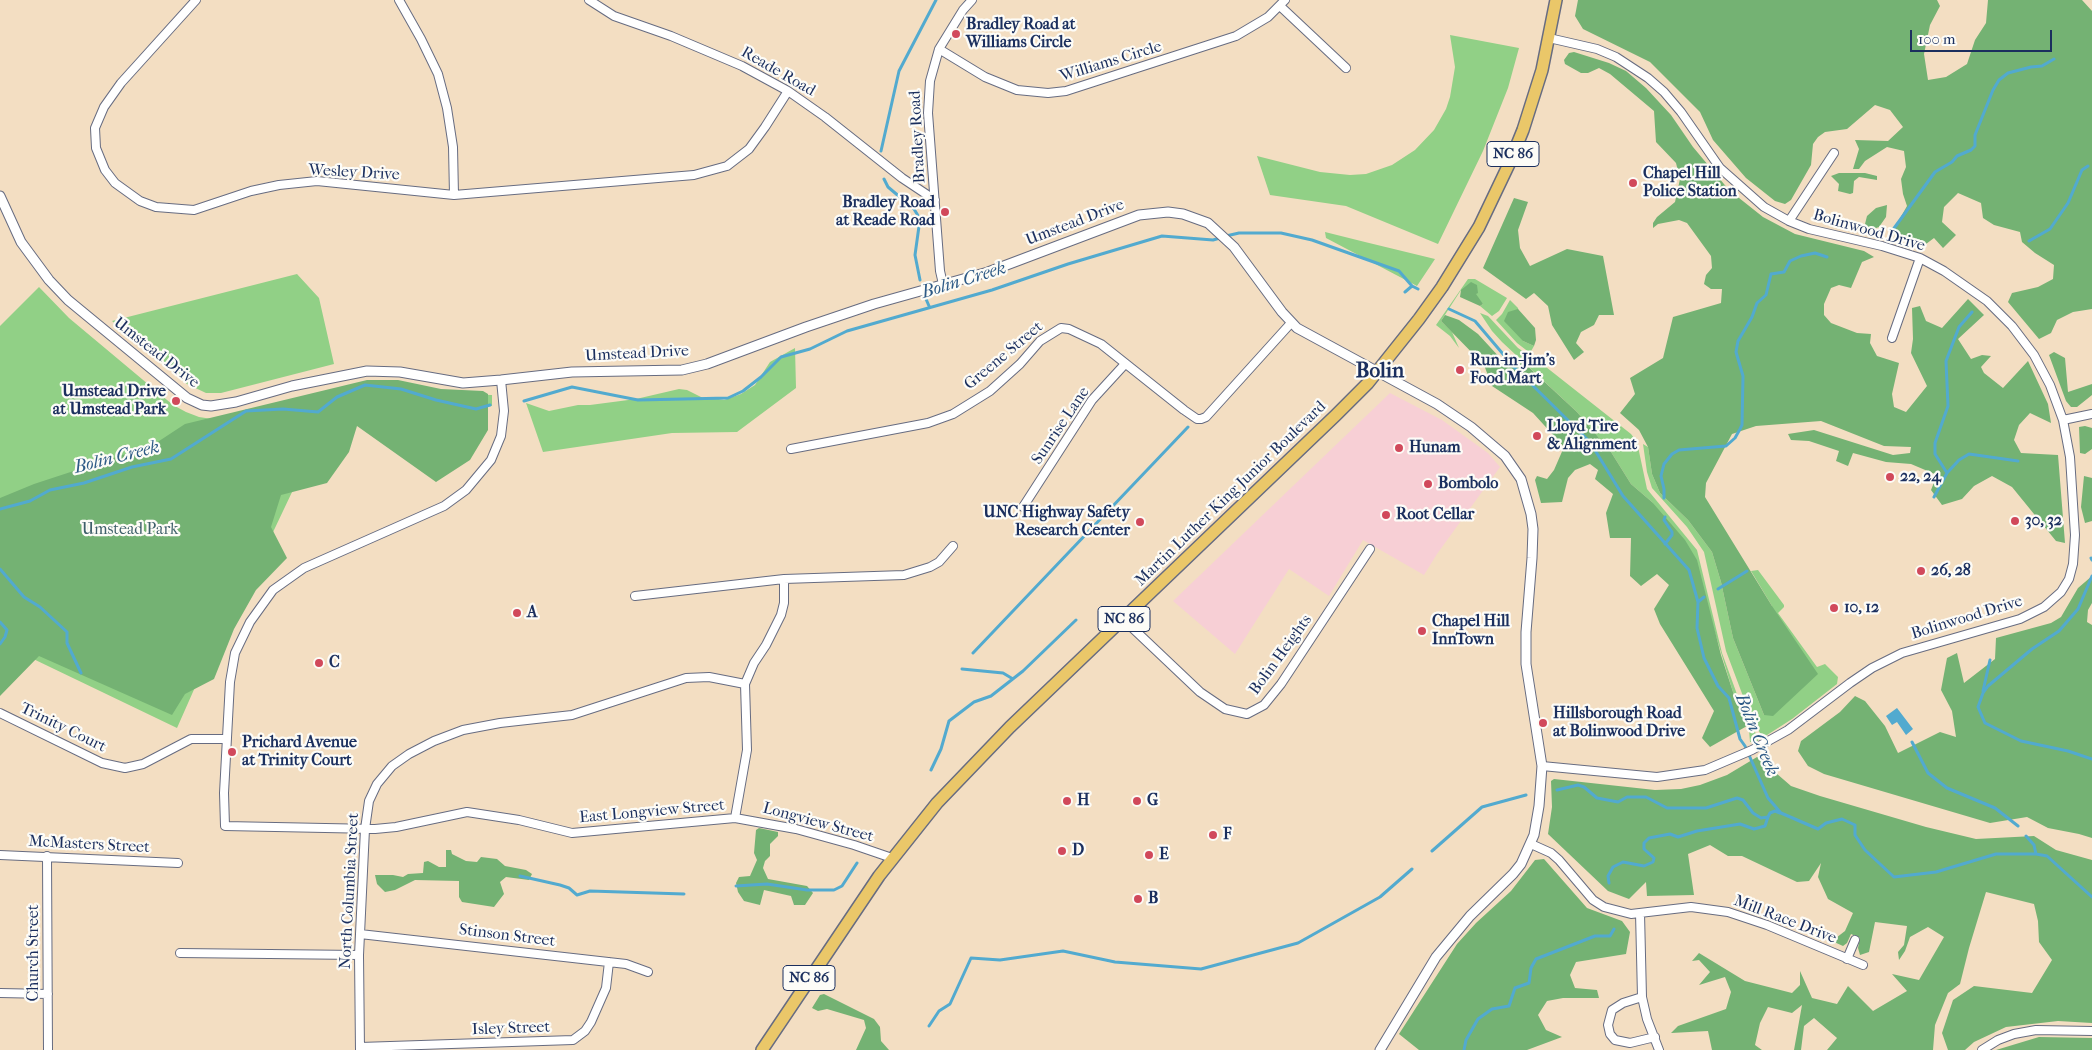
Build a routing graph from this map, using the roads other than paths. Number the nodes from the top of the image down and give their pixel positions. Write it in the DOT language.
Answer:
graph roads {
  1 [pos="196,0"];
  2 [pos="399,0"];
  3 [pos="588,0"];
  4 [pos="972,0"];
  5 [pos="1556,0"];
  6 [pos="1283,3"];
  7 [pos="1549,38"];
  8 [pos="939,49"];
  9 [pos="1346,68"];
  10 [pos="788,90"];
  11 [pos="1834,153"];
  12 [pos="0,196"];
  13 [pos="454,196"];
  14 [pos="935,200"];
  15 [pos="1789,221"];
  16 [pos="1920,258"];
  17 [pos="943,284"];
  18 [pos="1292,323"];
  19 [pos="1892,338"];
  20 [pos="1125,364"];
  21 [pos="1377,372"];
  22 [pos="501,380"];
  23 [pos="2092,414"];
  24 [pos="2063,420"];
  25 [pos="791,449"];
  26 [pos="1024,507"];
  27 [pos="953,546"];
  28 [pos="1370,548"];
  29 [pos="784,579"];
  30 [pos="635,596"];
  31 [pos="1123,620"];
  32 [pos="745,684"];
  33 [pos="0,713"];
  34 [pos="227,739"];
  35 [pos="1542,766"];
  36 [pos="736,818"];
  37 [pos="365,830"];
  38 [pos="1531,844"];
  39 [pos="0,855"];
  40 [pos="46,856"];
  41 [pos="892,858"];
  42 [pos="178,863"];
  43 [pos="1640,913"];
  44 [pos="360,934"];
  45 [pos="1854,940"];
  46 [pos="180,953"];
  47 [pos="359,955"];
  48 [pos="1847,958"];
  49 [pos="609,962"];
  50 [pos="1863,965"];
  51 [pos="648,972"];
  52 [pos="0,993"];
  53 [pos="48,994"];
  54 [pos="1642,997"];
  55 [pos="2092,1031"];
  56 [pos="1654,1037"];
  57 [pos="360,1048"];
  58 [pos="48,1050"];
  59 [pos="762,1050"];
  60 [pos="1380,1050"];
  61 [pos="1659,1050"];
  62 [pos="1982,1050"];
  1 -- 13 [label="street, Wesley Drive"];
  2 -- 13 [label="street"];
  3 -- 10 [label="street, Reade Road"];
  4 -- 8 [label="street, Bradley Road"];
  5 -- 7 [label="main road, Martin Luther King Junior Boulevard / NC 86"];
  6 -- 8 [label="street, Williams Circle"];
  6 -- 9 [label="street"];
  7 -- 15 [label="street, Bolinwood Drive"];
  7 -- 21 [label="main road, Martin Luther King Junior Boulevard / NC 86"];
  8 -- 14 [label="street, Bradley Road"];
  10 -- 13 [label="street, Wesley Drive"];
  10 -- 14 [label="street, Reade Road"];
  11 -- 15 [label="street"];
  12 -- 22 [label="street, Umstead Drive"];
  14 -- 17 [label="street, Bradley Road"];
  15 -- 16 [label="street, Bolinwood Drive"];
  16 -- 19 [label="street"];
  16 -- 24 [label="street, Bolinwood Drive"];
  17 -- 18 [label="street, Umstead Drive"];
  17 -- 22 [label="street, Umstead Drive"];
  18 -- 20 [label="street, Greene Street"];
  18 -- 21 [label="street, Umstead Drive"];
  20 -- 25 [label="street, Greene Street"];
  20 -- 26 [label="street, Sunrise Lane"];
  21 -- 31 [label="main road, Martin Luther King Junior Boulevard / NC 86"];
  21 -- 35 [label="street, Umstead Drive"];
  22 -- 34 [label="street"];
  23 -- 24 [label="street"];
  24 -- 35 [label="street, Bolinwood Drive"];
  27 -- 29 [label="street"];
  28 -- 31 [label="street, Bolin Heights"];
  29 -- 30 [label="street"];
  29 -- 32 [label="street"];
  31 -- 41 [label="main road, Martin Luther King Junior Boulevard / NC 86"];
  32 -- 36 [label="street"];
  32 -- 37 [label="street, North Columbia Street"];
  33 -- 34 [label="street, Trinity Court"];
  34 -- 37 [label="street, East Longview Street"];
  35 -- 38 [label="street, Umstead Drive"];
  36 -- 37 [label="street, East Longview Street"];
  36 -- 41 [label="street, Longview Street"];
  37 -- 44 [label="street, North Columbia Street"];
  38 -- 43 [label="street, Mill Race Drive"];
  38 -- 60 [label="street, Umstead Drive"];
  39 -- 40 [label="street, McMasters Street"];
  40 -- 42 [label="street, McMasters Street"];
  40 -- 53 [label="street, Church Street"];
  41 -- 59 [label="main road, Martin Luther King Junior Boulevard / NC 86"];
  43 -- 48 [label="street, Mill Race Drive"];
  43 -- 54 [label="street"];
  44 -- 47 [label="street, North Columbia Street"];
  44 -- 49 [label="street, Stinson Street"];
  45 -- 48 [label="street, Mill Race Drive"];
  46 -- 47 [label="street"];
  47 -- 57 [label="street, North Columbia Street"];
  48 -- 50 [label="street, Mill Race Drive"];
  49 -- 51 [label="street, Stinson Street"];
  49 -- 57 [label="street, Isley Street"];
  52 -- 53 [label="street"];
  53 -- 58 [label="street, Church Street"];
  54 -- 56 [label="street"];
  54 -- 56 [label="street"];
  55 -- 62 [label="street"];
  56 -- 61 [label="street"];
}
